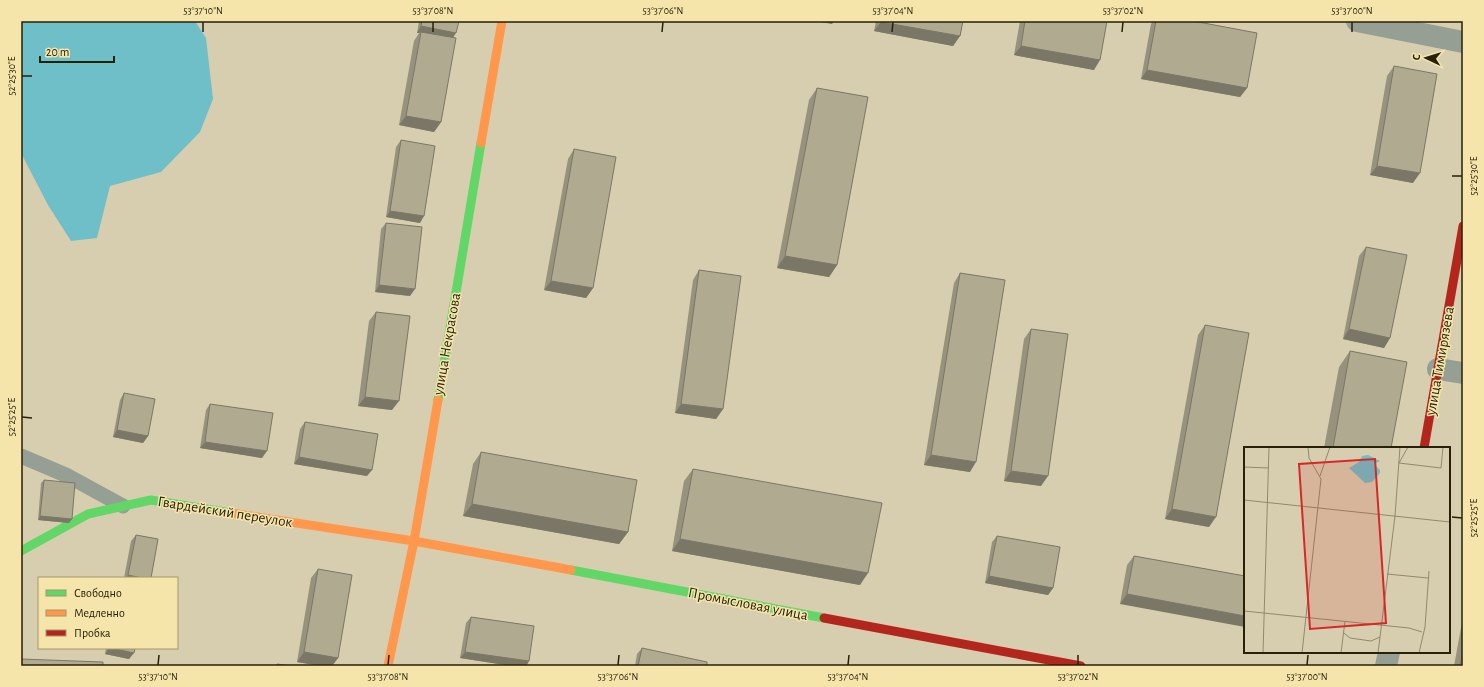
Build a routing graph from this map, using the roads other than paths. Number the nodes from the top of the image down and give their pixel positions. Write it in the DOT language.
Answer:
graph roads {
  1 [pos="502,21"];
  2 [pos="1357,21"];
  3 [pos="1463,42"];
  4 [pos="1463,226"];
  5 [pos="1438,369"];
  6 [pos="1463,373"];
  7 [pos="1424,447"];
  8 [pos="21,456"];
  9 [pos="123,506"];
  10 [pos="414,541"];
  11 [pos="21,551"];
  12 [pos="1389,653"];
  13 [pos="388,666"];
  14 [pos="1082,666"];
  15 [pos="1386,666"];
  1 -- 10 [label="street, улица Некрасова"];
  2 -- 3 [label="street"];
  4 -- 5 [label="street, улица Тимирязева"];
  5 -- 6 [label="street"];
  5 -- 7 [label="street, улица Тимирязева"];
  8 -- 9 [label="lane"];
  9 -- 10 [label="street, Гвардейский переулок"];
  9 -- 11 [label="street, Гвардейский переулок"];
  10 -- 13 [label="street, улица Некрасова"];
  10 -- 14 [label="street, Промысловая улица"];
  12 -- 15 [label="street"];
}
